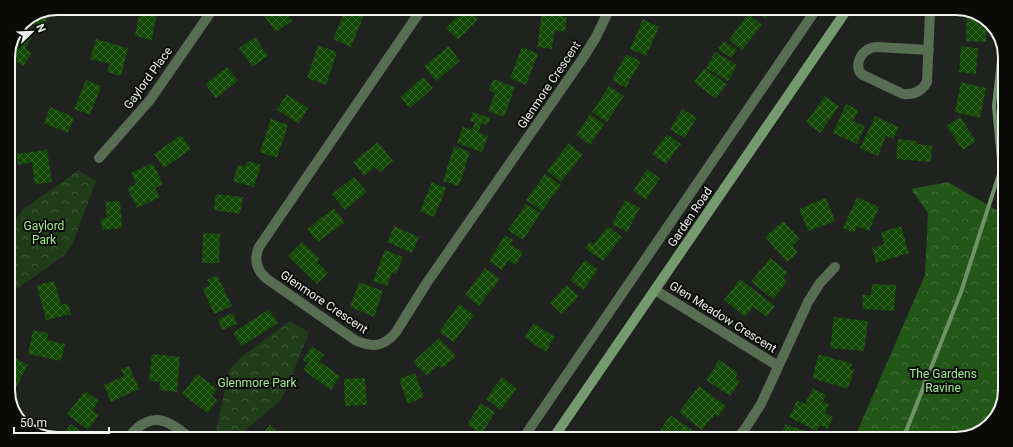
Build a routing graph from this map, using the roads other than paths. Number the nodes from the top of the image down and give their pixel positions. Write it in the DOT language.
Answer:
graph roads {
  1 [pos="209,15"];
  2 [pos="418,15"];
  3 [pos="607,15"];
  4 [pos="812,15"];
  5 [pos="843,15"];
  6 [pos="930,15"];
  7 [pos="928,50"];
  8 [pos="100,158"];
  9 [pos="835,267"];
  10 [pos="655,290"];
  11 [pos="778,366"];
  12 [pos="133,432"];
  13 [pos="182,432"];
  14 [pos="527,432"];
  15 [pos="557,432"];
  16 [pos="742,432"];
  1 -- 8 [label="street, Gaylord Place"];
  2 -- 3 [label="street, Glenmore Crescent"];
  4 -- 14 [label="street, Garden Road"];
  5 -- 10 [label="street, Garden Road"];
  6 -- 7 [label="street"];
  7 -- 7 [label="street"];
  9 -- 11 [label="street, Glen Meadow Crescent"];
  10 -- 11 [label="street, Glen Meadow Crescent"];
  10 -- 15 [label="street, Garden Road"];
  11 -- 16 [label="street, Glen Meadow Crescent"];
  12 -- 13 [label="street"];
}
